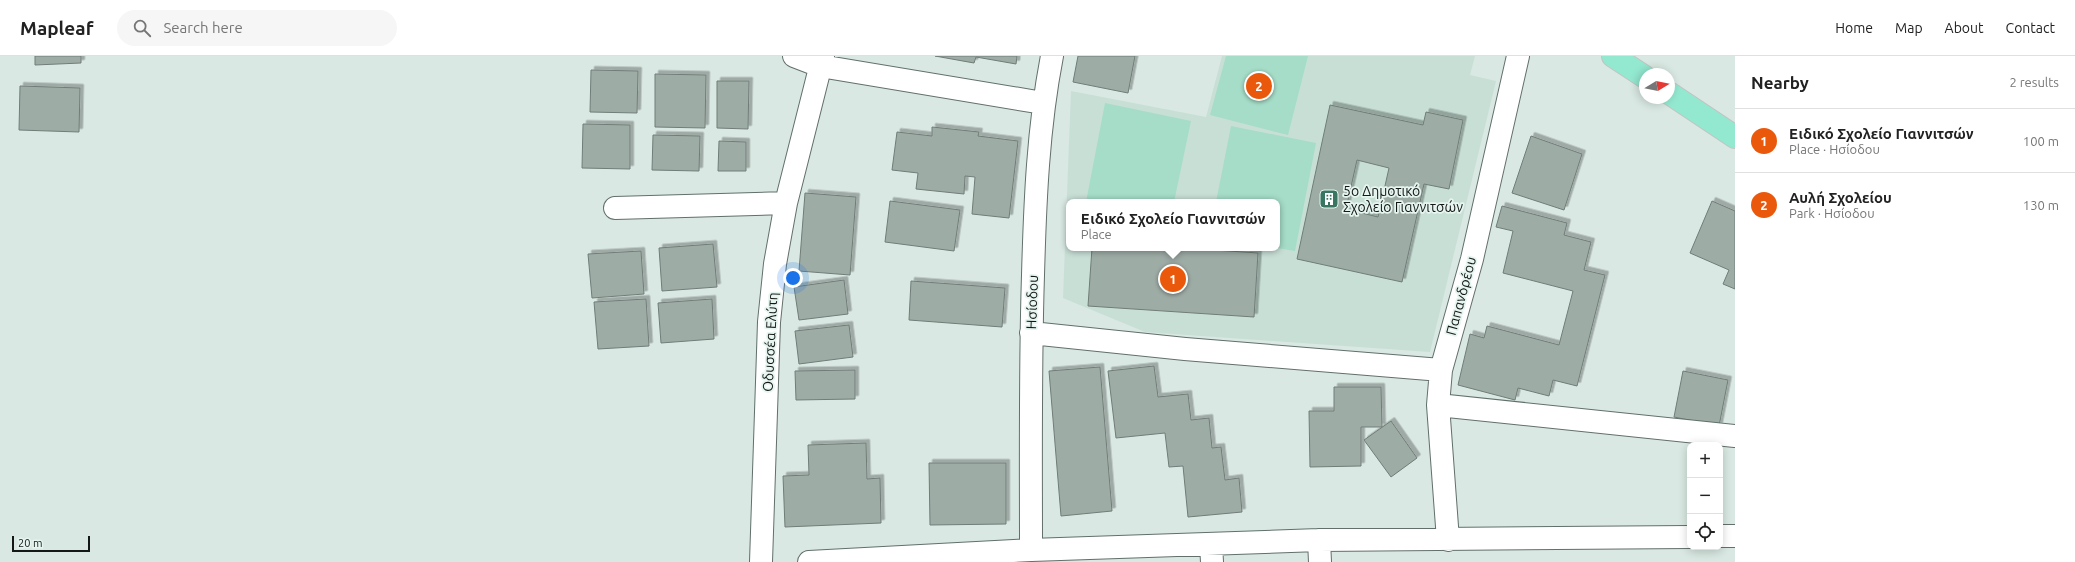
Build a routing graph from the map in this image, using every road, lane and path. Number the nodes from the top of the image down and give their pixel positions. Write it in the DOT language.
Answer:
graph roads {
  1 [pos="794,56"];
  2 [pos="1052,56"];
  3 [pos="1518,56"];
  4 [pos="1613,56"];
  5 [pos="822,61"];
  6 [pos="1639,73"];
  7 [pos="1675,97"];
  8 [pos="1043,103"];
  9 [pos="1735,137"];
  10 [pos="786,203"];
  11 [pos="615,208"];
  12 [pos="1031,333"];
  13 [pos="1441,370"];
  14 [pos="1438,405"];
  15 [pos="1735,436"];
  16 [pos="1723,536"];
  17 [pos="1735,536"];
  18 [pos="1687,537"];
  19 [pos="1319,540"];
  20 [pos="1448,540"];
  21 [pos="1031,550"];
  22 [pos="1211,553"];
  23 [pos="1082,555"];
  24 [pos="985,557"];
  25 [pos="920,559"];
  26 [pos="885,560"];
  27 [pos="761,562"];
  28 [pos="810,562"];
  29 [pos="1320,562"];
  1 -- 5 [label="street"];
  2 -- 8 [label="street, Ησίοδου"];
  3 -- 13 [label="street, Παπανδρέου"];
  4 -- 6 [label="main road"];
  5 -- 8 [label="street"];
  5 -- 10 [label="street, Οδυσσέα Ελύτη"];
  7 -- 9 [label="main road"];
  8 -- 12 [label="street, Ησίοδου"];
  10 -- 11 [label="street"];
  10 -- 27 [label="street, Οδυσσέα Ελύτη"];
  12 -- 13 [label="street"];
  12 -- 21 [label="street, Ησίοδου"];
  13 -- 14 [label="street, Παπανδρέου"];
  14 -- 15 [label="street"];
  14 -- 20 [label="street, Παπανδρέου"];
  16 -- 17 [label="street"];
  18 -- 20 [label="street"];
  19 -- 20 [label="street"];
  19 -- 22 [label="street"];
  19 -- 29 [label="street"];
  21 -- 23 [label="street"];
  21 -- 24 [label="street"];
  22 -- 23 [label="street"];
  24 -- 25 [label="street"];
  25 -- 26 [label="street"];
  26 -- 28 [label="street"];
}
